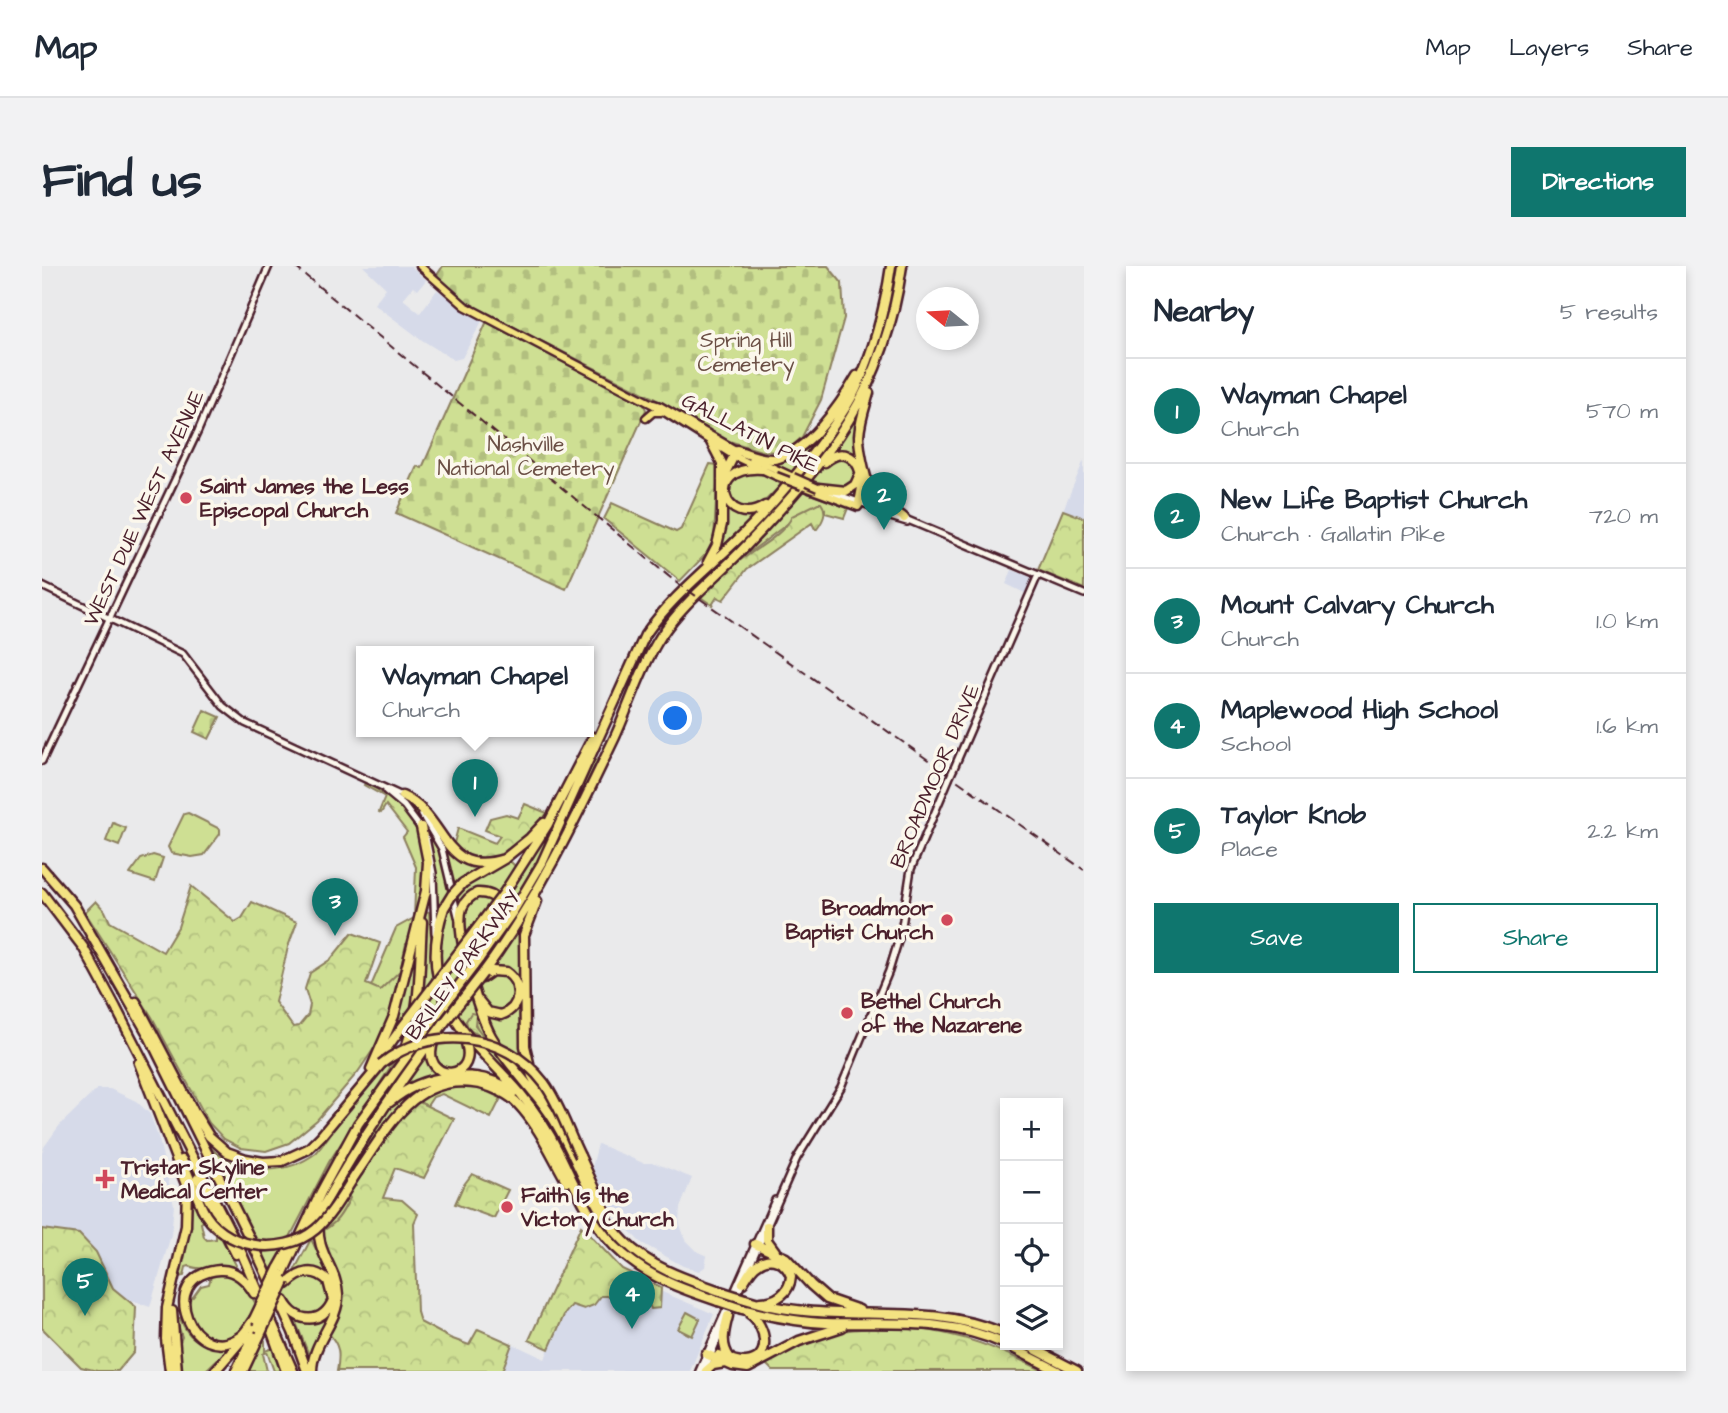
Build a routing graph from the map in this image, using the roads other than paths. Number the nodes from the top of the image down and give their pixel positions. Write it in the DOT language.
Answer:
graph roads {
  1 [pos="269,266"];
  2 [pos="420,266"];
  3 [pos="891,266"];
  4 [pos="902,266"];
  5 [pos="878,329"];
  6 [pos="877,367"];
  7 [pos="652,404"];
  8 [pos="662,412"];
  9 [pos="646,418"];
  10 [pos="689,426"];
  11 [pos="711,442"];
  12 [pos="735,453"];
  13 [pos="762,469"];
  14 [pos="776,473"];
  15 [pos="863,474"];
  16 [pos="810,476"];
  17 [pos="722,479"];
  18 [pos="817,490"];
  19 [pos="776,499"];
  20 [pos="859,504"];
  21 [pos="907,520"];
  22 [pos="698,574"];
  23 [pos="1038,575"];
  24 [pos="42,586"];
  25 [pos="1084,594"];
  26 [pos="111,618"];
  27 [pos="614,695"];
  28 [pos="594,734"];
  29 [pos="592,737"];
  30 [pos="42,761"];
  31 [pos="375,783"];
  32 [pos="402,796"];
  33 [pos="553,813"];
  34 [pos="421,827"];
  35 [pos="567,838"];
  36 [pos="505,859"];
  37 [pos="42,868"];
  38 [pos="42,893"];
  39 [pos="424,898"];
  40 [pos="88,929"];
  41 [pos="462,933"];
  42 [pos="492,941"];
  43 [pos="436,965"];
  44 [pos="482,975"];
  45 [pos="474,990"];
  46 [pos="116,1008"];
  47 [pos="451,1013"];
  48 [pos="442,1026"];
  49 [pos="371,1069"];
  50 [pos="357,1092"];
  51 [pos="528,1104"];
  52 [pos="382,1108"];
  53 [pos="158,1110"];
  54 [pos="366,1112"];
  55 [pos="553,1118"];
  56 [pos="193,1158"];
  57 [pos="786,1183"];
  58 [pos="324,1195"];
  59 [pos="585,1207"];
  60 [pos="767,1226"];
  61 [pos="756,1247"];
  62 [pos="257,1253"];
  63 [pos="779,1257"];
  64 [pos="649,1261"];
  65 [pos="177,1270"];
  66 [pos="283,1277"];
  67 [pos="743,1283"];
  68 [pos="254,1293"];
  69 [pos="283,1299"];
  70 [pos="745,1299"];
  71 [pos="741,1309"];
  72 [pos="883,1312"];
  73 [pos="728,1316"];
  74 [pos="866,1323"];
  75 [pos="257,1327"];
  76 [pos="1000,1332"];
  77 [pos="1000,1342"];
  78 [pos="1018,1350"];
  79 [pos="1037,1350"];
  80 [pos="709,1353"];
  81 [pos="729,1362"];
  82 [pos="170,1371"];
  83 [pos="177,1371"];
  84 [pos="215,1371"];
  85 [pos="236,1371"];
  86 [pos="243,1371"];
  87 [pos="286,1371"];
  88 [pos="293,1371"];
  89 [pos="310,1371"];
  90 [pos="703,1371"];
  91 [pos="1058,1371"];
  92 [pos="1077,1371"];
  1 -- 26 [label="main road, WEST DUE WEST AVENUE"];
  2 -- 7 [label="main road, GALLATIN PIKE"];
  3 -- 5 [label="highway"];
  4 -- 6 [label="highway, BRILEY PARKWAY"];
  5 -- 12 [label="highway"];
  5 -- 19 [label="highway"];
  6 -- 15 [label="highway"];
  6 -- 16 [label="highway, BRILEY PARKWAY"];
  7 -- 8 [label="main road, GALLATIN PIKE"];
  7 -- 10 [label="main road, GALLATIN PIKE"];
  8 -- 9 [label="main road"];
  8 -- 10 [label="main road, GALLATIN PIKE"];
  10 -- 11 [label="main road, GALLATIN PIKE"];
  10 -- 12 [label="main road, GALLATIN PIKE"];
  11 -- 12 [label="main road, GALLATIN PIKE"];
  11 -- 17 [label="highway"];
  12 -- 13 [label="main road, GALLATIN PIKE"];
  12 -- 14 [label="main road, GALLATIN PIKE"];
  12 -- 17 [label="highway"];
  13 -- 14 [label="main road, GALLATIN PIKE"];
  13 -- 19 [label="highway"];
  14 -- 18 [label="main road, GALLATIN PIKE, bridge"];
  15 -- 16 [label="highway"];
  15 -- 18 [label="highway"];
  15 -- 20 [label="highway"];
  15 -- 21 [label="highway"];
  16 -- 35 [label="highway, BRILEY PARKWAY"];
  17 -- 22 [label="highway"];
  18 -- 20 [label="main road, GALLATIN PIKE"];
  19 -- 22 [label="highway"];
  20 -- 21 [label="main road, GALLATIN PIKE"];
  21 -- 23 [label="main road, GALLATIN PIKE"];
  22 -- 27 [label="highway"];
  23 -- 25 [label="main road, GALLATIN PIKE"];
  23 -- 57 [label="main road, BROADMOOR DRIVE, bridge"];
  24 -- 26 [label="main road"];
  26 -- 30 [label="main road, WEST DUE WEST AVENUE"];
  26 -- 31 [label="main road"];
  27 -- 28 [label="highway"];
  27 -- 42 [label="highway, BRILEY PARKWAY"];
  29 -- 33 [label="highway"];
  31 -- 32 [label="main road"];
  31 -- 34 [label="main road"];
  32 -- 36 [label="highway"];
  32 -- 41 [label="main road"];
  33 -- 36 [label="highway"];
  33 -- 49 [label="highway, bridge"];
  34 -- 39 [label="highway"];
  34 -- 43 [label="main road"];
  35 -- 44 [label="highway, BRILEY PARKWAY"];
  35 -- 55 [label="highway"];
  36 -- 43 [label="highway, bridge"];
  37 -- 40 [label="highway"];
  38 -- 46 [label="highway"];
  39 -- 49 [label="highway"];
  39 -- 54 [label="highway"];
  40 -- 50 [label="highway"];
  40 -- 62 [label="highway"];
  41 -- 42 [label="highway"];
  41 -- 45 [label="highway"];
  42 -- 54 [label="highway, BRILEY PARKWAY, bridge"];
  43 -- 47 [label="highway"];
  44 -- 45 [label="highway, bridge"];
  44 -- 45 [label="highway"];
  45 -- 48 [label="highway, BRILEY PARKWAY, bridge"];
  45 -- 55 [label="highway"];
  46 -- 53 [label="highway"];
  46 -- 56 [label="highway"];
  47 -- 48 [label="highway"];
  47 -- 51 [label="highway"];
  48 -- 52 [label="highway, BRILEY PARKWAY"];
  49 -- 50 [label="highway"];
  50 -- 64 [label="highway, bridge"];
  51 -- 52 [label="highway"];
  51 -- 59 [label="highway"];
  52 -- 58 [label="highway, BRILEY PARKWAY"];
  53 -- 59 [label="highway, bridge"];
  53 -- 65 [label="highway"];
  54 -- 58 [label="highway, BRILEY PARKWAY"];
  55 -- 64 [label="highway"];
  56 -- 68 [label="highway"];
  56 -- 88 [label="highway"];
  57 -- 60 [label="main road, BROADMOOR DRIVE"];
  57 -- 61 [label="main road, BROADMOOR DRIVE"];
  58 -- 66 [label="highway, BRILEY PARKWAY"];
  58 -- 89 [label="highway"];
  59 -- 71 [label="highway, bridge"];
  60 -- 61 [label="main road, BROADMOOR DRIVE"];
  60 -- 63 [label="highway"];
  61 -- 63 [label="highway"];
  61 -- 67 [label="main road, BROADMOOR DRIVE"];
  61 -- 80 [label="main road, BROADMOOR DRIVE"];
  62 -- 69 [label="highway"];
  62 -- 89 [label="highway"];
  63 -- 67 [label="highway"];
  63 -- 70 [label="highway"];
  63 -- 72 [label="highway"];
  64 -- 70 [label="highway, bridge"];
  65 -- 82 [label="highway"];
  65 -- 83 [label="highway"];
  66 -- 69 [label="highway"];
  66 -- 75 [label="highway, BRILEY PARKWAY, bridge"];
  66 -- 75 [label="highway, BRILEY PARKWAY, bridge"];
  67 -- 73 [label="main road, BROADMOOR DRIVE"];
  68 -- 75 [label="highway"];
  68 -- 87 [label="highway"];
  69 -- 89 [label="highway"];
  70 -- 72 [label="highway"];
  71 -- 74 [label="highway"];
  71 -- 81 [label="highway"];
  72 -- 76 [label="highway"];
  73 -- 80 [label="main road, BROADMOOR DRIVE"];
  73 -- 81 [label="highway"];
  74 -- 77 [label="highway"];
  74 -- 81 [label="highway"];
  75 -- 84 [label="highway"];
  75 -- 85 [label="highway, BRILEY PARKWAY"];
  75 -- 86 [label="highway, BRILEY PARKWAY"];
  78 -- 91 [label="highway"];
  79 -- 92 [label="highway"];
  80 -- 81 [label="highway"];
  80 -- 90 [label="main road, BROADMOOR DRIVE"];
  81 -- 90 [label="highway"];
}
